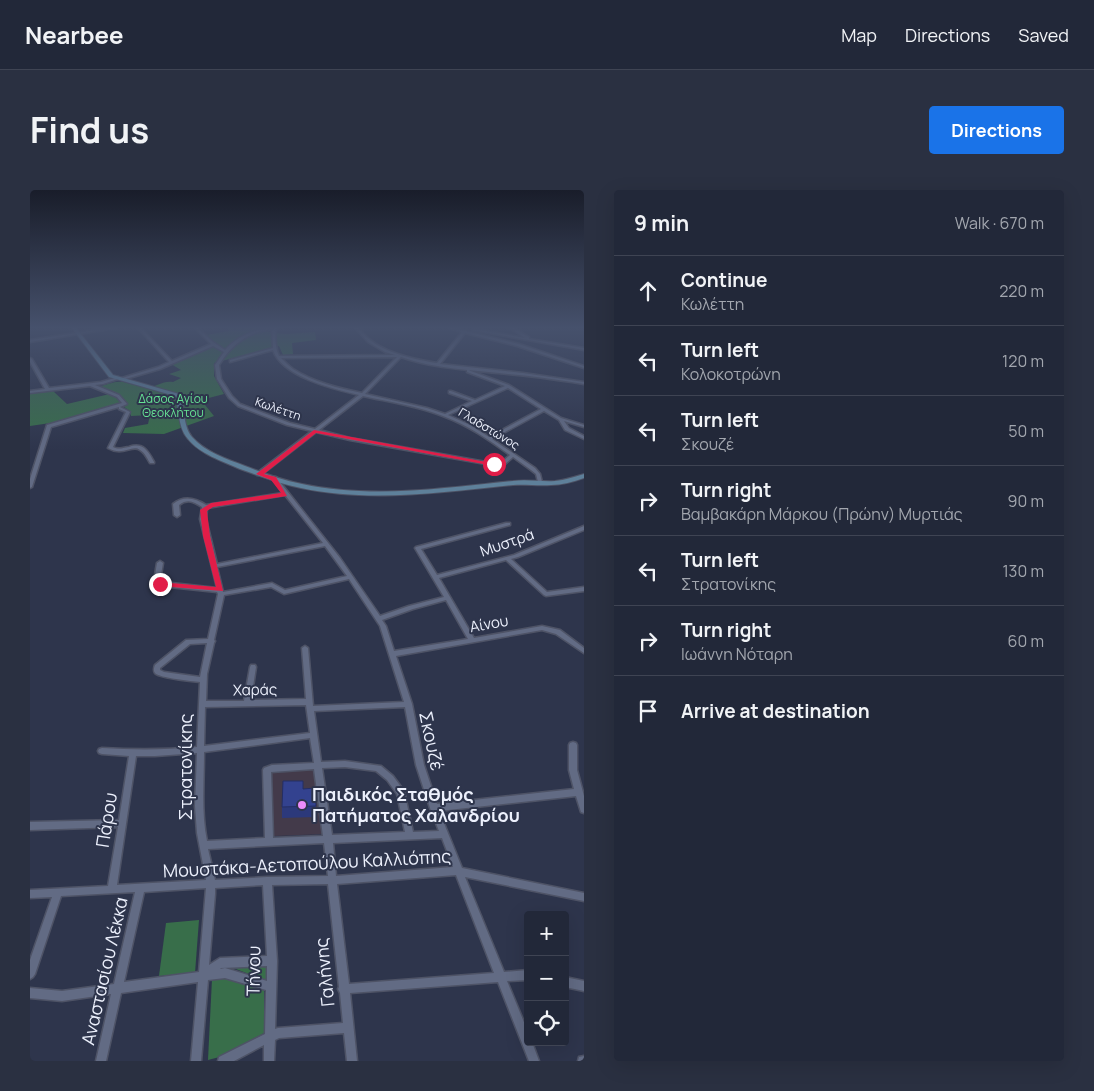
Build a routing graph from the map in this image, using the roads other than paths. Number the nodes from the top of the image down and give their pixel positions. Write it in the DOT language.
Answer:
graph roads {
  1 [pos="36,369"];
  2 [pos="105,369"];
  3 [pos="151,369"];
  4 [pos="217,369"];
  5 [pos="288,369"];
  6 [pos="388,369"];
  7 [pos="462,369"];
  8 [pos="120,379"];
  9 [pos="584,383"];
  10 [pos="91,385"];
  11 [pos="508,386"];
  12 [pos="48,390"];
  13 [pos="30,392"];
  14 [pos="450,392"];
  15 [pos="364,393"];
  16 [pos="177,396"];
  17 [pos="475,401"];
  18 [pos="120,408"];
  19 [pos="544,409"];
  20 [pos="445,414"];
  21 [pos="560,419"];
  22 [pos="584,426"];
  23 [pos="314,432"];
  24 [pos="584,438"];
  25 [pos="488,439"];
  26 [pos="513,455"];
  27 [pos="152,462"];
  28 [pos="259,474"];
  29 [pos="584,476"];
  30 [pos="274,478"];
  31 [pos="540,482"];
  32 [pos="30,487"];
  33 [pos="285,494"];
  34 [pos="206,508"];
  35 [pos="177,515"];
  36 [pos="508,524"];
  37 [pos="584,528"];
  38 [pos="326,544"];
  39 [pos="508,558"];
  40 [pos="160,563"];
  41 [pos="215,566"];
  42 [pos="351,577"];
  43 [pos="436,577"];
  44 [pos="584,588"];
  45 [pos="221,592"];
  46 [pos="448,598"];
  47 [pos="379,619"];
  48 [pos="472,640"];
  49 [pos="212,641"];
  50 [pos="305,648"];
  51 [pos="584,651"];
  52 [pos="392,654"];
  53 [pos="253,667"];
  54 [pos="204,680"];
  55 [pos="202,704"];
  56 [pos="247,704"];
  57 [pos="408,704"];
  58 [pos="310,706"];
  59 [pos="313,735"];
  60 [pos="573,745"];
  61 [pos="201,750"];
  62 [pos="102,751"];
  63 [pos="133,754"];
  64 [pos="318,766"];
  65 [pos="579,792"];
  66 [pos="434,808"];
  67 [pos="584,810"];
  68 [pos="122,823"];
  69 [pos="30,826"];
  70 [pos="444,834"];
  71 [pos="410,836"];
  72 [pos="328,839"];
  73 [pos="269,842"];
  74 [pos="204,844"];
  75 [pos="458,871"];
  76 [pos="332,880"];
  77 [pos="267,881"];
  78 [pos="210,884"];
  79 [pos="140,889"];
  80 [pos="112,890"];
  81 [pos="58,893"];
  82 [pos="30,894"];
  83 [pos="584,897"];
  84 [pos="272,961"];
  85 [pos="30,974"];
  86 [pos="524,975"];
  87 [pos="203,976"];
  88 [pos="500,977"];
  89 [pos="569,983"];
  90 [pos="584,986"];
  91 [pos="118,987"];
  92 [pos="271,987"];
  93 [pos="343,989"];
  94 [pos="30,993"];
  95 [pos="348,1028"];
  96 [pos="268,1038"];
  97 [pos="101,1061"];
  98 [pos="196,1061"];
  99 [pos="223,1061"];
  100 [pos="269,1061"];
  101 [pos="352,1061"];
  102 [pos="534,1061"];
  1 -- 12 [label="street"];
  2 -- 8 [label="street"];
  3 -- 8 [label="street"];
  4 -- 23 [label="street, Κωλέττη"];
  5 -- 15 [label="street, Γλαδστώνος"];
  6 -- 15 [label="street"];
  7 -- 9 [label="street"];
  7 -- 11 [label="street"];
  8 -- 10 [label="street"];
  8 -- 16 [label="street"];
  10 -- 12 [label="street"];
  10 -- 18 [label="street"];
  11 -- 17 [label="street"];
  11 -- 19 [label="street"];
  12 -- 13 [label="street"];
  14 -- 17 [label="street"];
  15 -- 20 [label="street, Γλαδστώνος"];
  15 -- 23 [label="street"];
  16 -- 28 [label="street"];
  17 -- 20 [label="street"];
  18 -- 27 [label="street"];
  18 -- 32 [label="street"];
  19 -- 21 [label="street"];
  19 -- 25 [label="street"];
  20 -- 25 [label="street, Γλαδστώνος"];
  21 -- 22 [label="street"];
  21 -- 24 [label="street"];
  23 -- 26 [label="street, Κωλέττη"];
  23 -- 28 [label="street"];
  25 -- 26 [label="street, Γλαδστώνος"];
  26 -- 31 [label="street, Γλαδστώνος"];
  28 -- 30 [label="street"];
  29 -- 31 [label="street"];
  30 -- 31 [label="street"];
  30 -- 33 [label="street, Σκουζέ"];
  33 -- 34 [label="street"];
  33 -- 38 [label="street, Σκουζέ"];
  34 -- 35 [label="street"];
  34 -- 41 [label="street, Στρατονίκης"];
  36 -- 43 [label="street"];
  37 -- 39 [label="street, Μυστρά"];
  38 -- 41 [label="street"];
  38 -- 42 [label="street, Σκουζέ"];
  39 -- 43 [label="street, Μυστρά"];
  39 -- 44 [label="street"];
  40 -- 45 [label="street"];
  41 -- 45 [label="street, Στρατονίκης"];
  42 -- 45 [label="street"];
  42 -- 47 [label="street, Σκουζέ"];
  43 -- 46 [label="street"];
  45 -- 49 [label="street, Στρατονίκης"];
  46 -- 47 [label="street"];
  46 -- 48 [label="street"];
  47 -- 52 [label="street, Σκουζέ"];
  48 -- 51 [label="street, Αίνου"];
  48 -- 52 [label="street, Αίνου"];
  49 -- 54 [label="street, Στρατονίκης"];
  49 -- 54 [label="street"];
  50 -- 58 [label="street"];
  52 -- 57 [label="street, Σκουζέ"];
  53 -- 56 [label="street"];
  54 -- 55 [label="street, Στρατονίκης"];
  55 -- 56 [label="street, Χαράς"];
  55 -- 61 [label="street, Στρατονίκης"];
  56 -- 58 [label="street, Χαράς"];
  57 -- 58 [label="street, Χαράς"];
  57 -- 66 [label="street, Σκουζέ"];
  58 -- 59 [label="street, Γαλήνης"];
  59 -- 61 [label="street"];
  59 -- 64 [label="street, Γαλήνης"];
  60 -- 65 [label="street"];
  61 -- 63 [label="street"];
  61 -- 74 [label="street, Στρατονίκης"];
  62 -- 63 [label="street"];
  63 -- 68 [label="street, Πάρου"];
  64 -- 71 [label="street"];
  64 -- 72 [label="street, Γαλήνης"];
  64 -- 73 [label="street"];
  65 -- 66 [label="street"];
  65 -- 67 [label="street"];
  66 -- 70 [label="street, Σκουζέ"];
  68 -- 69 [label="street"];
  68 -- 80 [label="street, Πάρου"];
  70 -- 71 [label="street"];
  70 -- 75 [label="street, Σκουζέ"];
  71 -- 72 [label="street"];
  72 -- 73 [label="street"];
  72 -- 76 [label="street, Γαλήνης"];
  73 -- 74 [label="street"];
  74 -- 78 [label="street, Στρατονίκης"];
  75 -- 76 [label="street, Μουστάκα-Αετοπούλου Καλλιόπης"];
  75 -- 83 [label="street, Μουστάκα-Αετοπούλου Καλλιόπης"];
  75 -- 88 [label="street, Σκουζέ"];
  76 -- 77 [label="street, Μουστάκα-Αετοπούλου Καλλιόπης"];
  76 -- 93 [label="street, Γαλήνης"];
  77 -- 78 [label="street, Μουστάκα-Αετοπούλου Καλλιόπης"];
  77 -- 84 [label="street, Τήνου"];
  78 -- 79 [label="street, Μουστάκα-Αετοπούλου Καλλιόπης"];
  78 -- 87 [label="street, Στρατονίκης"];
  79 -- 80 [label="street, Μουστάκα-Αετοπούλου Καλλιόπης"];
  79 -- 91 [label="street, Αναστασίου Λέκκα"];
  80 -- 81 [label="street, Μουστάκα-Αετοπούλου Καλλιόπης"];
  81 -- 82 [label="street, Μουστάκα-Αετοπούλου Καλλιόπης"];
  81 -- 85 [label="street"];
  84 -- 87 [label="street"];
  84 -- 92 [label="street, Τήνου"];
  86 -- 88 [label="street"];
  87 -- 91 [label="street"];
  87 -- 92 [label="street"];
  87 -- 98 [label="street, Στρατονίκης"];
  88 -- 93 [label="street"];
  88 -- 102 [label="street, Σκουζέ"];
  89 -- 90 [label="street"];
  91 -- 94 [label="street"];
  91 -- 97 [label="street, Αναστασίου Λέκκα"];
  92 -- 96 [label="street, Τήνου"];
  93 -- 95 [label="street, Γαλήνης"];
  95 -- 96 [label="street"];
  95 -- 101 [label="street, Γαλήνης"];
  96 -- 99 [label="street"];
  96 -- 100 [label="street, Τήνου"];
}
